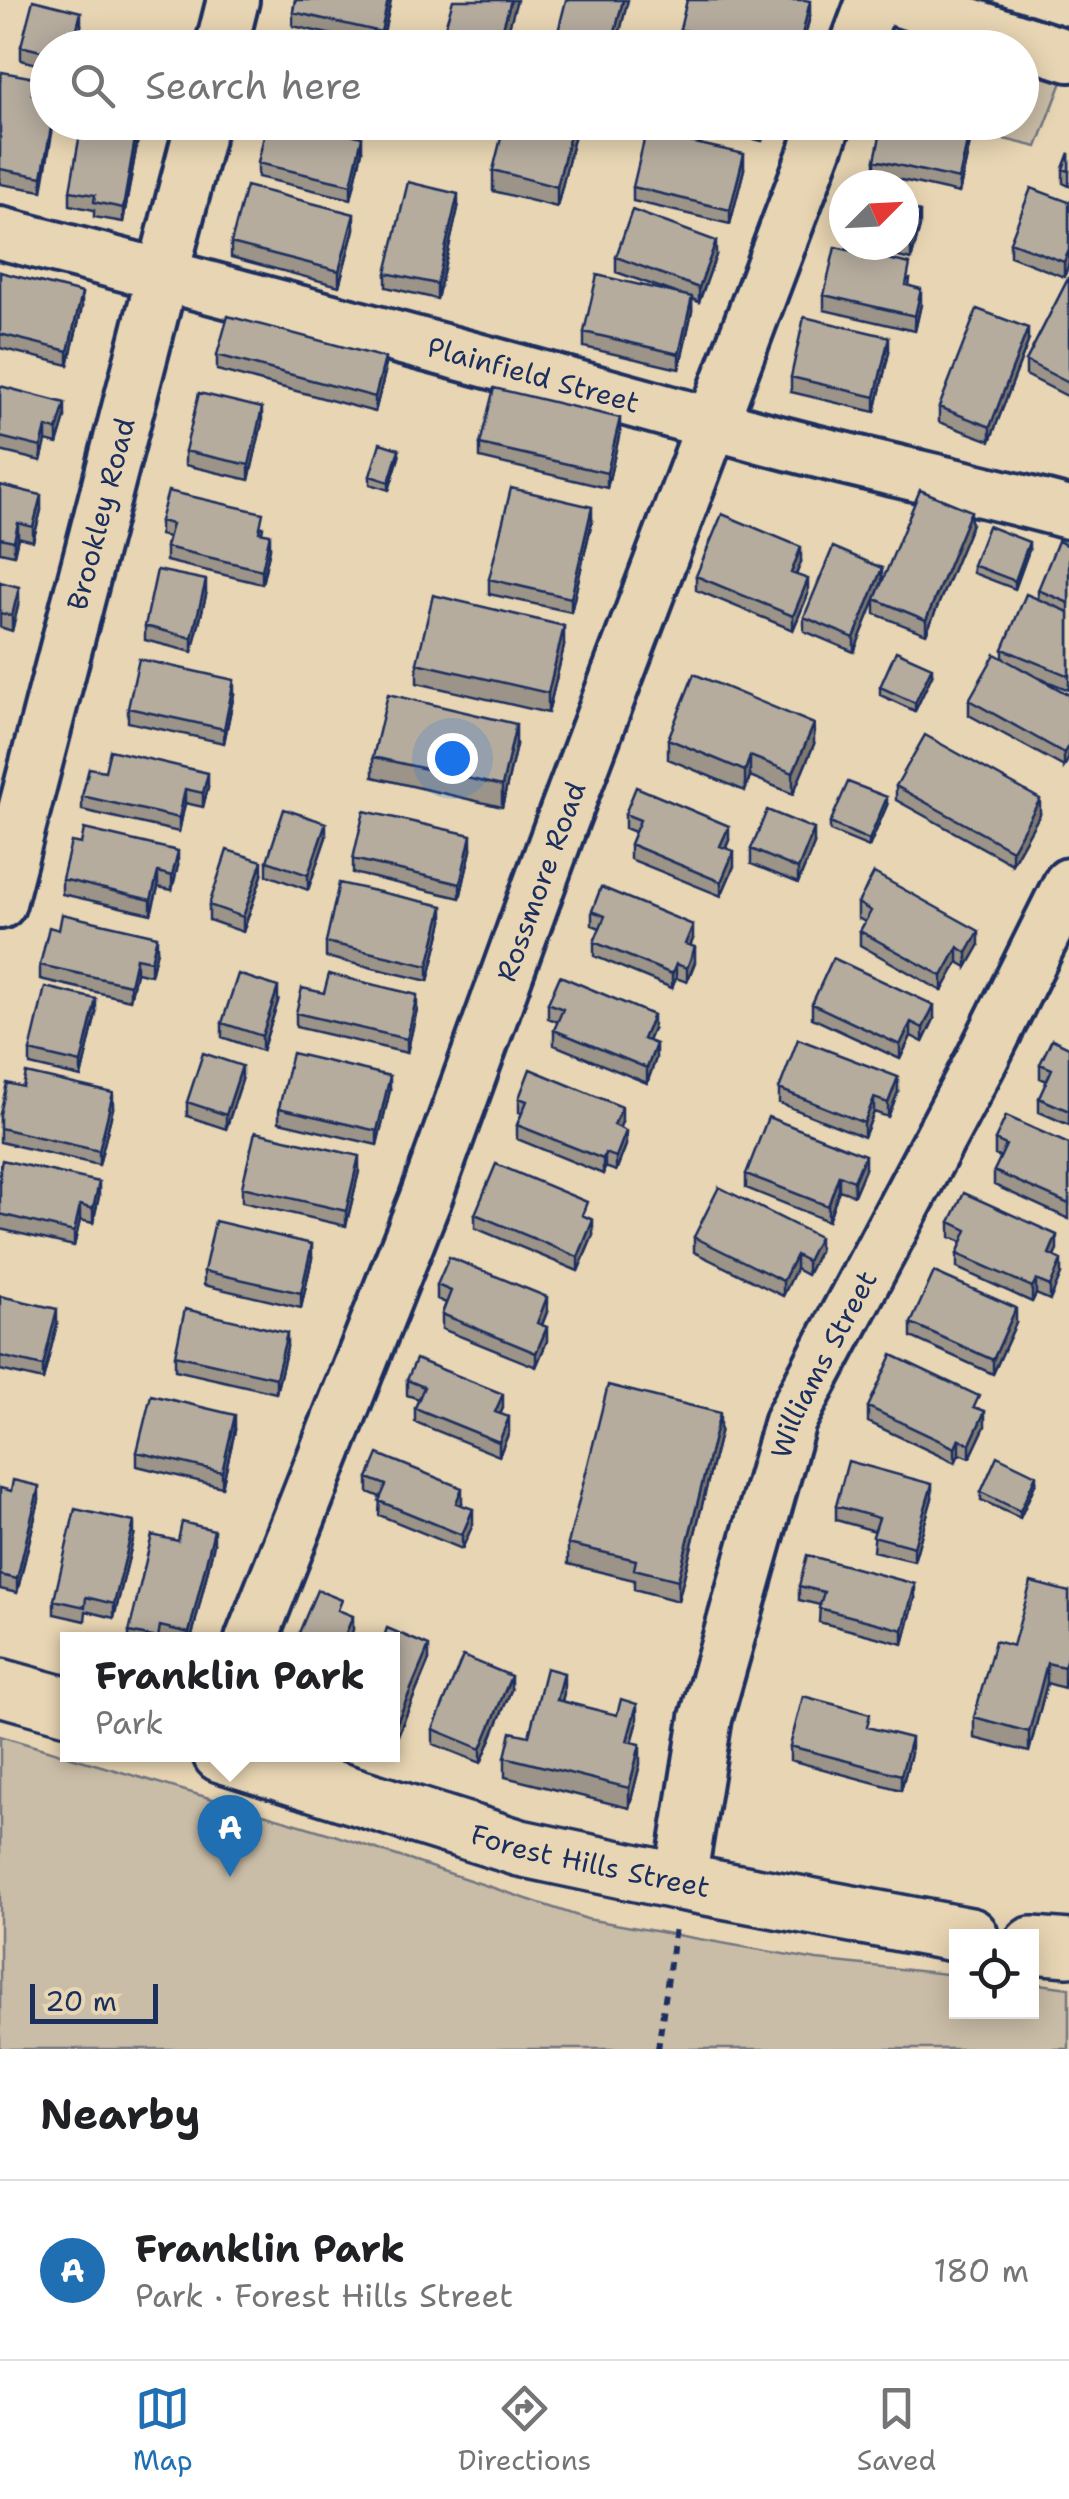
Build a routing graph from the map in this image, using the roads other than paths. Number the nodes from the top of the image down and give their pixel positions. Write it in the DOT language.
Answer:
graph roads {
  1 [pos="233,0"];
  2 [pos="873,0"];
  3 [pos="896,0"];
  4 [pos="226,30"];
  5 [pos="862,30"];
  6 [pos="989,30"];
  7 [pos="1039,46"];
  8 [pos="1069,56"];
  9 [pos="197,140"];
  10 [pos="819,140"];
  11 [pos="0,233"];
  12 [pos="163,276"];
  13 [pos="712,423"];
  14 [pos="1069,513"];
  15 [pos="1069,884"];
  16 [pos="0,902"];
  17 [pos="254,1632"];
  18 [pos="0,1687"];
  19 [pos="60,1704"];
  20 [pos="246,1762"];
  21 [pos="677,1904"];
  22 [pos="949,1934"];
  23 [pos="1039,1945"];
  24 [pos="1069,1948"];
  1 -- 4 [label="street"];
  2 -- 5 [label="street"];
  3 -- 6 [label="street"];
  7 -- 8 [label="street"];
  9 -- 12 [label="street, Brookley Road"];
  10 -- 13 [label="street, Rossmore Road"];
  11 -- 12 [label="street, Plainfield Street"];
  12 -- 13 [label="street, Plainfield Street"];
  12 -- 16 [label="street, Brookley Road"];
  13 -- 14 [label="street, Plainfield Street"];
  13 -- 17 [label="street, Rossmore Road"];
  15 -- 21 [label="street, Williams Street"];
  18 -- 19 [label="street"];
  20 -- 21 [label="street, Forest Hills Street"];
  21 -- 22 [label="street, Forest Hills Street"];
  23 -- 24 [label="street"];
}
